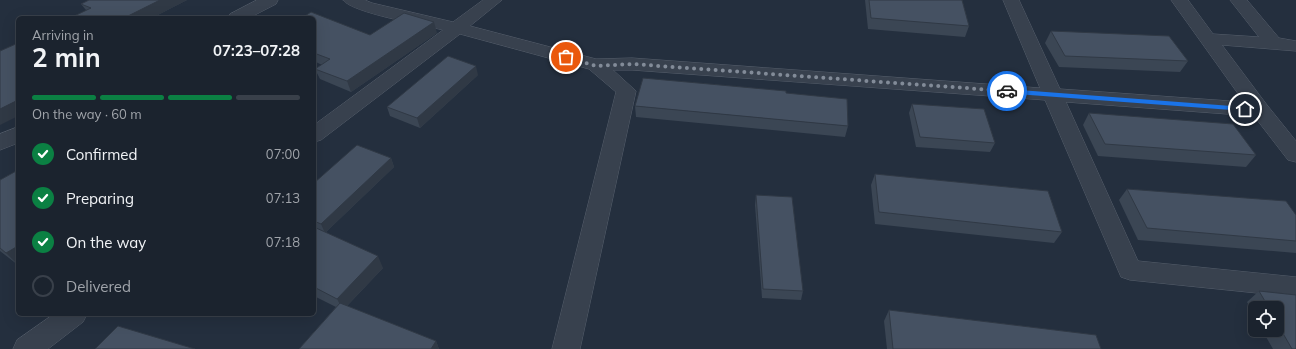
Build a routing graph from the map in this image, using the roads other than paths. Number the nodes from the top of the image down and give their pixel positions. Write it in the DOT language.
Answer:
graph roads {
  1 [pos="270,0"];
  2 [pos="351,0"];
  3 [pos="383,0"];
  4 [pos="494,0"];
  5 [pos="1010,0"];
  6 [pos="1178,0"];
  7 [pos="1238,0"];
  8 [pos="367,7"];
  9 [pos="240,16"];
  10 [pos="458,28"];
  11 [pos="1208,39"];
  12 [pos="1273,43"];
  13 [pos="1296,46"];
  14 [pos="596,66"];
  15 [pos="1052,95"];
  16 [pos="1260,110"];
  17 [pos="316,134"];
  18 [pos="16,135"];
  19 [pos="0,144"];
  20 [pos="1296,155"];
  21 [pos="1296,287"];
  22 [pos="71,316"];
  23 [pos="27,349"];
  24 [pos="566,349"];
  1 -- 9 [label="street"];
  2 -- 8 [label="street"];
  3 -- 8 [label="street"];
  4 -- 10 [label="street"];
  5 -- 15 [label="street"];
  6 -- 11 [label="street"];
  7 -- 12 [label="street"];
  8 -- 10 [label="street"];
  10 -- 14 [label="street"];
  10 -- 17 [label="street"];
  11 -- 12 [label="street"];
  11 -- 16 [label="street"];
  12 -- 13 [label="street"];
  14 -- 15 [label="street"];
  14 -- 24 [label="street"];
  15 -- 16 [label="street"];
  15 -- 21 [label="street"];
  16 -- 20 [label="street"];
  18 -- 19 [label="street"];
  22 -- 23 [label="street"];
}
